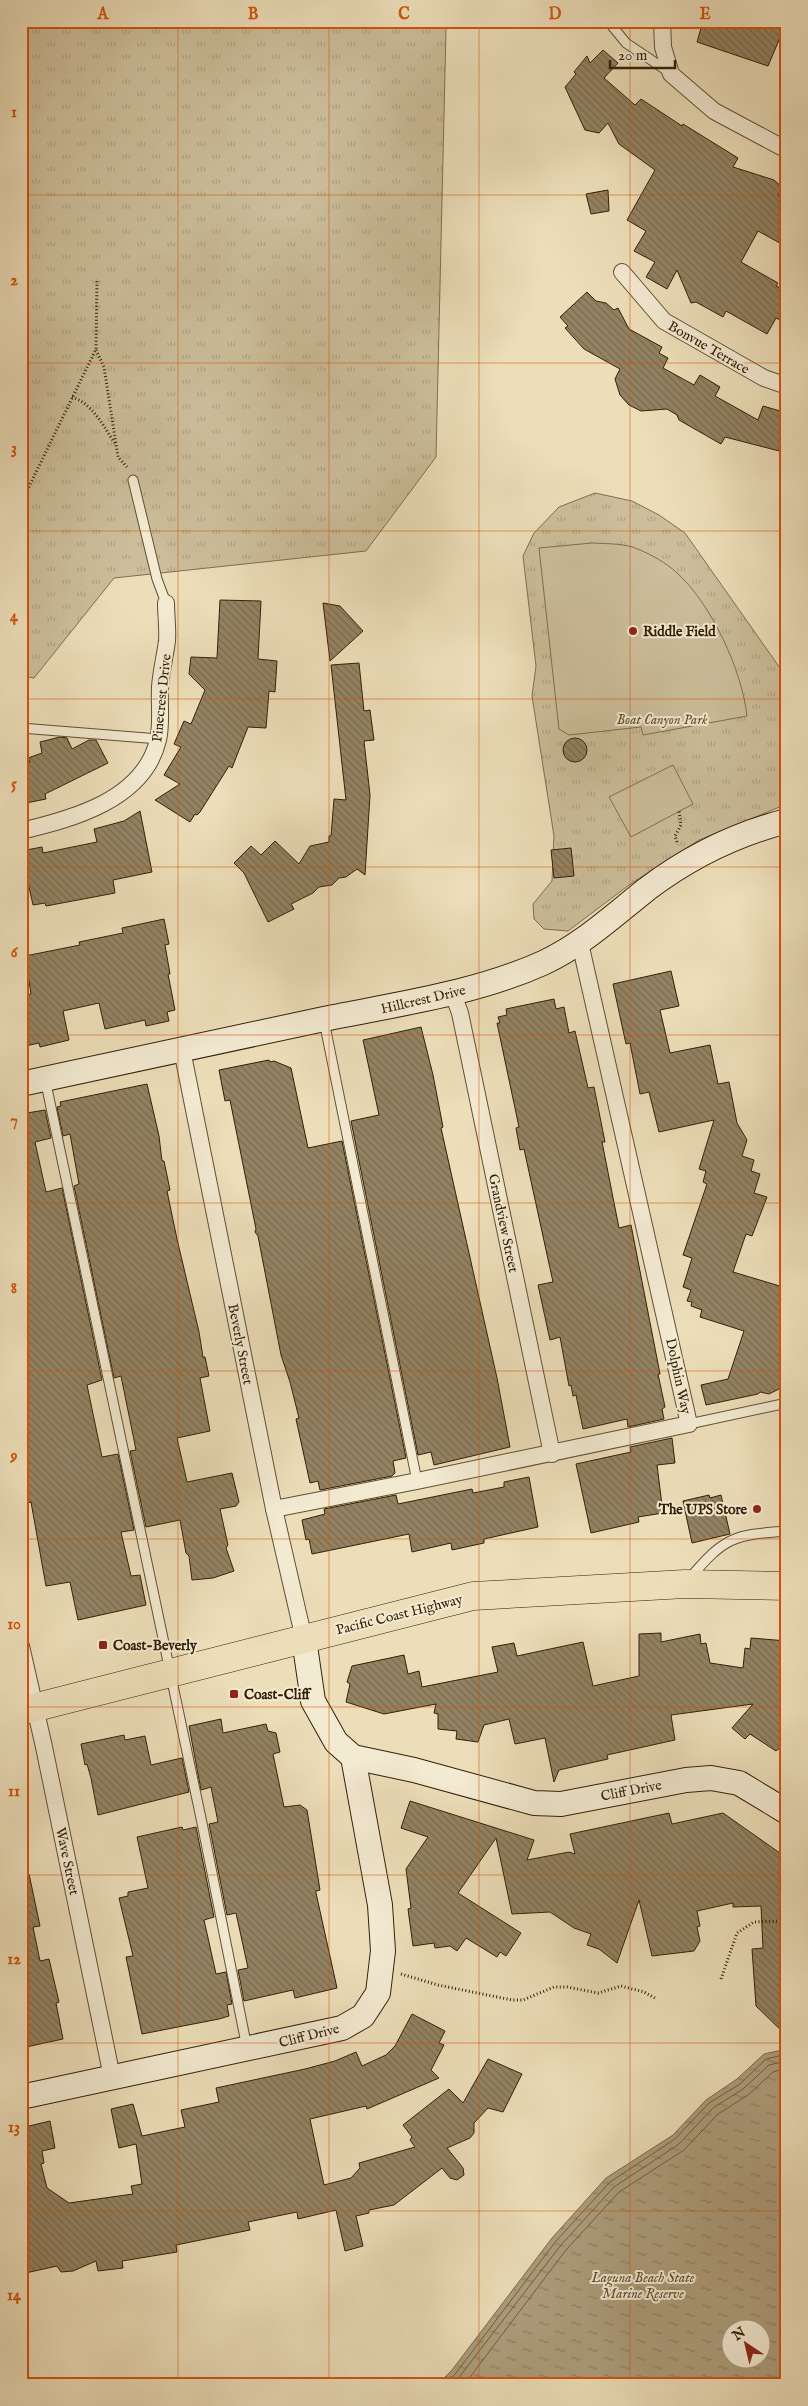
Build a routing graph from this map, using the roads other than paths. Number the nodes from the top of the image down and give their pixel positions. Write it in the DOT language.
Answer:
graph roads {
  1 [pos="608,21"];
  2 [pos="662,21"];
  3 [pos="671,74"];
  4 [pos="787,150"];
  5 [pos="622,272"];
  6 [pos="787,386"];
  7 [pos="133,480"];
  8 [pos="166,603"];
  9 [pos="21,728"];
  10 [pos="159,739"];
  11 [pos="787,821"];
  12 [pos="21,830"];
  13 [pos="580,943"];
  14 [pos="453,994"];
  15 [pos="324,1019"];
  16 [pos="182,1050"];
  17 [pos="45,1079"];
  18 [pos="21,1084"];
  19 [pos="787,1403"];
  20 [pos="689,1424"];
  21 [pos="552,1454"];
  22 [pos="417,1482"];
  23 [pos="274,1509"];
  24 [pos="787,1531"];
  25 [pos="685,1584"];
  26 [pos="787,1586"];
  27 [pos="304,1638"];
  28 [pos="21,1646"];
  29 [pos="170,1672"];
  30 [pos="28,1710"];
  31 [pos="353,1757"];
  32 [pos="787,1812"];
  33 [pos="248,2050"];
  34 [pos="112,2077"];
  35 [pos="21,2096"];
  1 -- 3 [label="lane"];
  2 -- 3 [label="street"];
  3 -- 4 [label="street"];
  5 -- 6 [label="street, Bonvue Terrace"];
  7 -- 8 [label="lane"];
  8 -- 10 [label="street, Pinecrest Drive"];
  9 -- 10 [label="lane"];
  10 -- 12 [label="street, Pinecrest Drive"];
  11 -- 13 [label="street, Hillcrest Drive"];
  13 -- 14 [label="street, Hillcrest Drive"];
  13 -- 20 [label="street, Dolphin Way"];
  14 -- 15 [label="street, Hillcrest Drive"];
  14 -- 21 [label="street, Grandview Street"];
  15 -- 16 [label="street, Hillcrest Drive"];
  15 -- 22 [label="lane"];
  16 -- 17 [label="street, Hillcrest Drive"];
  16 -- 23 [label="street, Beverly Street"];
  17 -- 18 [label="street, Hillcrest Drive"];
  17 -- 29 [label="lane"];
  19 -- 20 [label="lane"];
  20 -- 21 [label="street, Dolphin Way"];
  21 -- 22 [label="street, Dolphin Way"];
  22 -- 23 [label="street, Dolphin Way"];
  23 -- 27 [label="street, Beverly Street"];
  24 -- 25 [label="lane"];
  25 -- 26 [label="highway, Pacific Coast Highway"];
  25 -- 27 [label="highway, Pacific Coast Highway"];
  27 -- 29 [label="highway, Pacific Coast Highway"];
  27 -- 31 [label="street"];
  28 -- 30 [label="street, Wave Street"];
  29 -- 30 [label="highway, Pacific Coast Highway"];
  29 -- 33 [label="lane"];
  30 -- 34 [label="street, Wave Street"];
  31 -- 32 [label="street, Cliff Drive"];
  31 -- 33 [label="street, Cliff Drive"];
  33 -- 34 [label="street, Cliff Drive"];
  34 -- 35 [label="street, Cliff Drive"];
}
